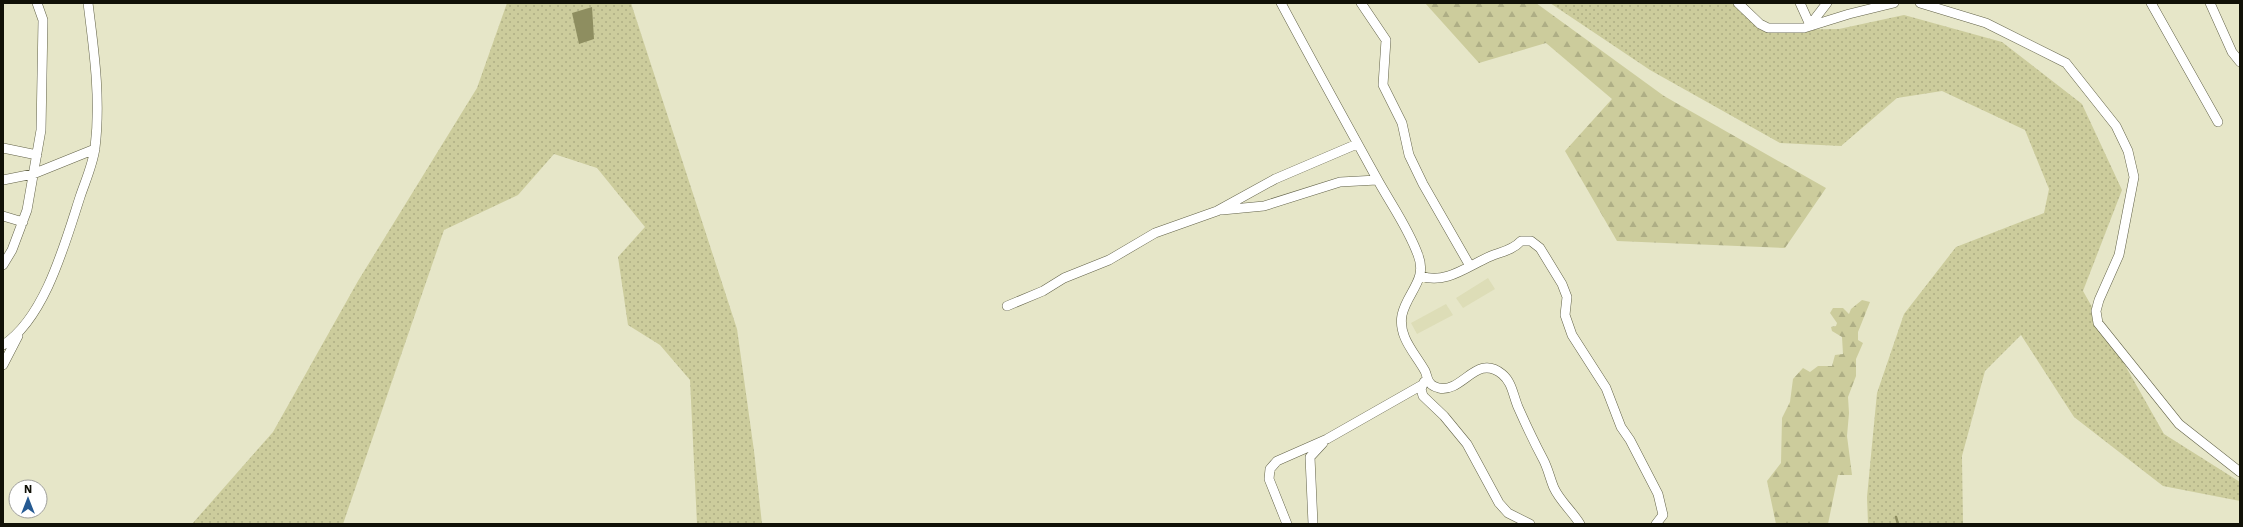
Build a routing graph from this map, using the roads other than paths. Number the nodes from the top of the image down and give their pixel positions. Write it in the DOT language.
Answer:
graph roads {
  1 [pos="37,3"];
  2 [pos="88,3"];
  3 [pos="1281,3"];
  4 [pos="1361,3"];
  5 [pos="1738,3"];
  6 [pos="1800,3"];
  7 [pos="1827,3"];
  8 [pos="1894,3"];
  9 [pos="1920,3"];
  10 [pos="2151,3"];
  11 [pos="2210,3"];
  12 [pos="1810,24"];
  13 [pos="2236,50"];
  14 [pos="2240,62"];
  15 [pos="2218,122"];
  16 [pos="1357,144"];
  17 [pos="3,148"];
  18 [pos="95,149"];
  19 [pos="37,155"];
  20 [pos="33,174"];
  21 [pos="3,180"];
  22 [pos="1377,180"];
  23 [pos="1217,211"];
  24 [pos="3,216"];
  25 [pos="24,222"];
  26 [pos="3,265"];
  27 [pos="1470,266"];
  28 [pos="1421,276"];
  29 [pos="1007,306"];
  30 [pos="20,332"];
  31 [pos="3,345"];
  32 [pos="3,365"];
  33 [pos="1425,382"];
  34 [pos="1327,439"];
  35 [pos="2240,472"];
  36 [pos="1287,524"];
  37 [pos="1313,524"];
  38 [pos="1530,524"];
  39 [pos="1580,524"];
  40 [pos="1656,524"];
  1 -- 19 [label="street"];
  2 -- 18 [label="street"];
  3 -- 16 [label="street"];
  4 -- 27 [label="street"];
  5 -- 12 [label="street"];
  6 -- 12 [label="street"];
  7 -- 12 [label="street"];
  8 -- 12 [label="street"];
  9 -- 35 [label="street"];
  10 -- 15 [label="street"];
  11 -- 13 [label="street"];
  13 -- 14 [label="street"];
  16 -- 22 [label="street"];
  16 -- 23 [label="street"];
  17 -- 19 [label="street"];
  18 -- 20 [label="street"];
  18 -- 30 [label="street"];
  19 -- 20 [label="street"];
  20 -- 21 [label="street"];
  20 -- 25 [label="street"];
  22 -- 23 [label="street"];
  22 -- 28 [label="street"];
  23 -- 29 [label="street"];
  24 -- 25 [label="street"];
  25 -- 26 [label="street"];
  27 -- 28 [label="street"];
  27 -- 40 [label="street"];
  28 -- 33 [label="street"];
  30 -- 31 [label="street"];
  30 -- 32 [label="street"];
  33 -- 34 [label="street"];
  33 -- 38 [label="street"];
  33 -- 39 [label="street"];
  34 -- 36 [label="street"];
  34 -- 37 [label="street"];
}
